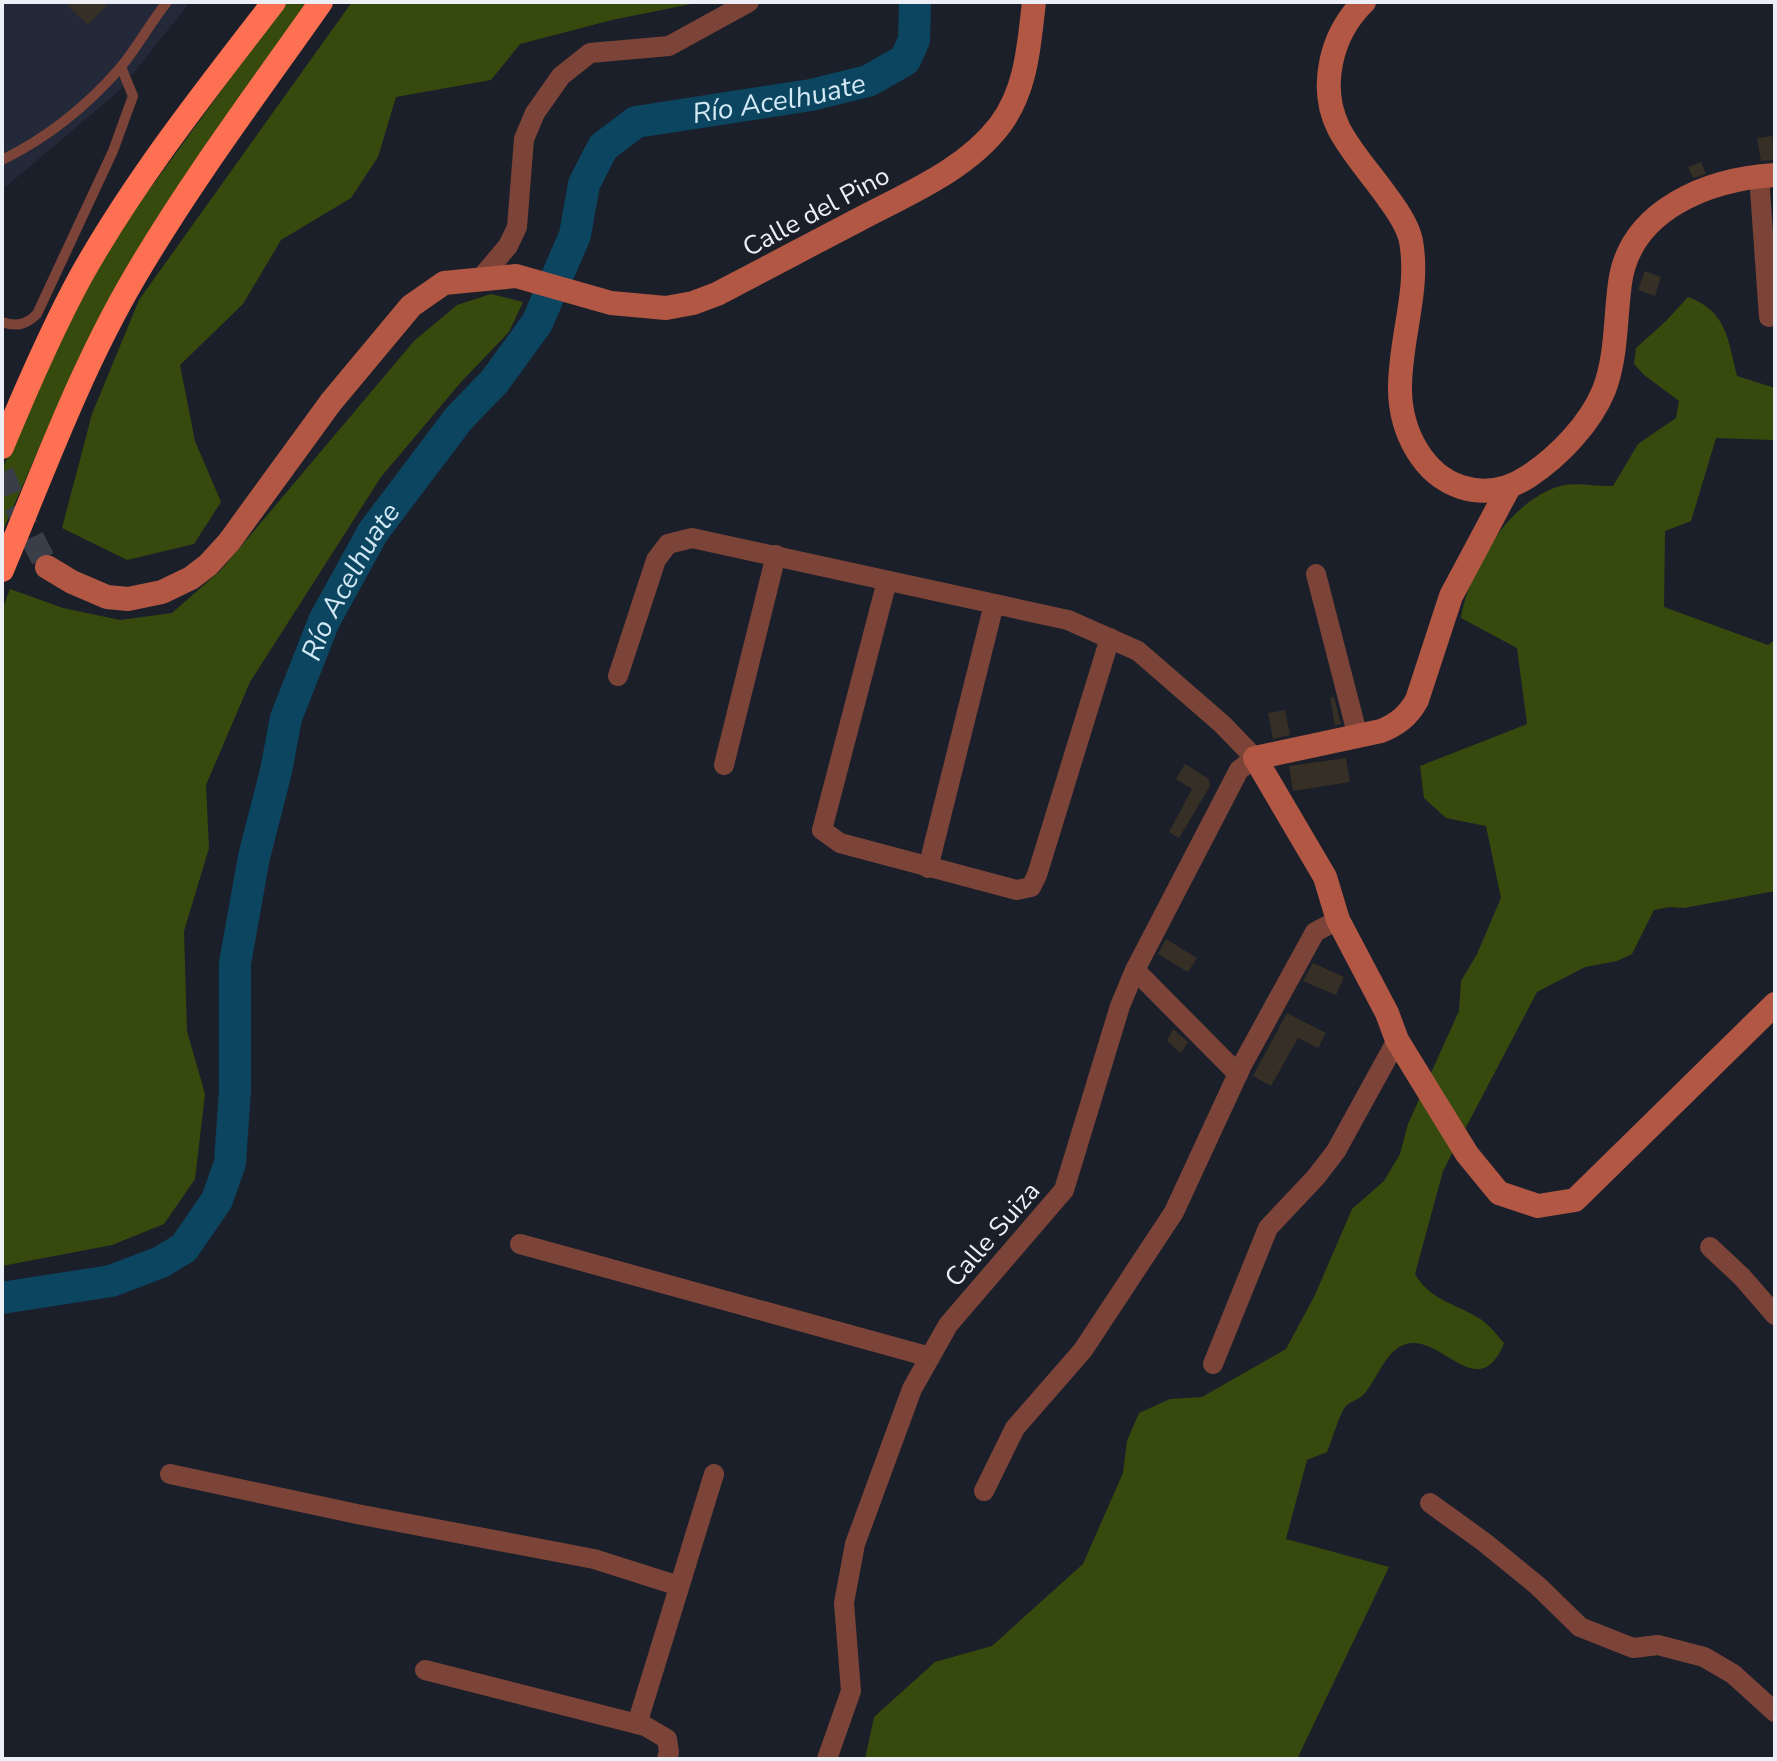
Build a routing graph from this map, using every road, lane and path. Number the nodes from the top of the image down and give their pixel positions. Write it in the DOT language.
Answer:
graph roads {
  1 [pos="167,2"];
  2 [pos="274,2"];
  3 [pos="321,2"];
  4 [pos="749,2"];
  5 [pos="1034,2"];
  6 [pos="1364,2"];
  7 [pos="121,67"];
  8 [pos="2,160"];
  9 [pos="1767,176"];
  10 [pos="481,278"];
  11 [pos="1769,317"];
  12 [pos="2,322"];
  13 [pos="2,447"];
  14 [pos="1508,489"];
  15 [pos="776,555"];
  16 [pos="47,567"];
  17 [pos="2,570"];
  18 [pos="1316,574"];
  19 [pos="887,581"];
  20 [pos="994,604"];
  21 [pos="1110,638"];
  22 [pos="618,676"];
  23 [pos="1358,737"];
  24 [pos="1255,758"];
  25 [pos="724,765"];
  26 [pos="928,868"];
  27 [pos="1338,920"];
  28 [pos="1135,970"];
  29 [pos="1775,1004"];
  30 [pos="1397,1040"];
  31 [pos="1238,1074"];
  32 [pos="520,1244"];
  33 [pos="1710,1247"];
  34 [pos="1775,1315"];
  35 [pos="930,1357"];
  36 [pos="1213,1364"];
  37 [pos="170,1474"];
  38 [pos="714,1474"];
  39 [pos="984,1491"];
  40 [pos="1430,1503"];
  41 [pos="679,1586"];
  42 [pos="425,1670"];
  43 [pos="1775,1712"];
  44 [pos="637,1724"];
  45 [pos="667,1759"];
  46 [pos="827,1759"];
  1 -- 7 [label="lane"];
  2 -- 13 [label="highway"];
  3 -- 17 [label="highway"];
  4 -- 10 [label="street"];
  5 -- 10 [label="main road, Calle del Pino"];
  6 -- 14 [label="main road"];
  7 -- 8 [label="lane"];
  7 -- 12 [label="lane"];
  9 -- 11 [label="street"];
  9 -- 14 [label="main road"];
  10 -- 16 [label="main road, Calle del Pino"];
  14 -- 23 [label="main road"];
  15 -- 19 [label="street"];
  15 -- 22 [label="street"];
  15 -- 25 [label="street"];
  18 -- 23 [label="street"];
  19 -- 20 [label="street"];
  19 -- 26 [label="street"];
  20 -- 21 [label="street"];
  20 -- 26 [label="street"];
  21 -- 24 [label="street"];
  21 -- 26 [label="street"];
  23 -- 24 [label="main road"];
  24 -- 27 [label="main road"];
  24 -- 28 [label="street, Calle Suiza"];
  27 -- 30 [label="main road"];
  27 -- 31 [label="street"];
  28 -- 31 [label="street"];
  28 -- 35 [label="street, Calle Suiza"];
  29 -- 30 [label="main road"];
  30 -- 36 [label="street"];
  31 -- 39 [label="street"];
  32 -- 35 [label="street"];
  33 -- 34 [label="street"];
  35 -- 46 [label="street, Calle Suiza"];
  37 -- 41 [label="street"];
  38 -- 41 [label="street"];
  40 -- 43 [label="street"];
  41 -- 44 [label="street"];
  42 -- 44 [label="street"];
  44 -- 45 [label="street"];
}
